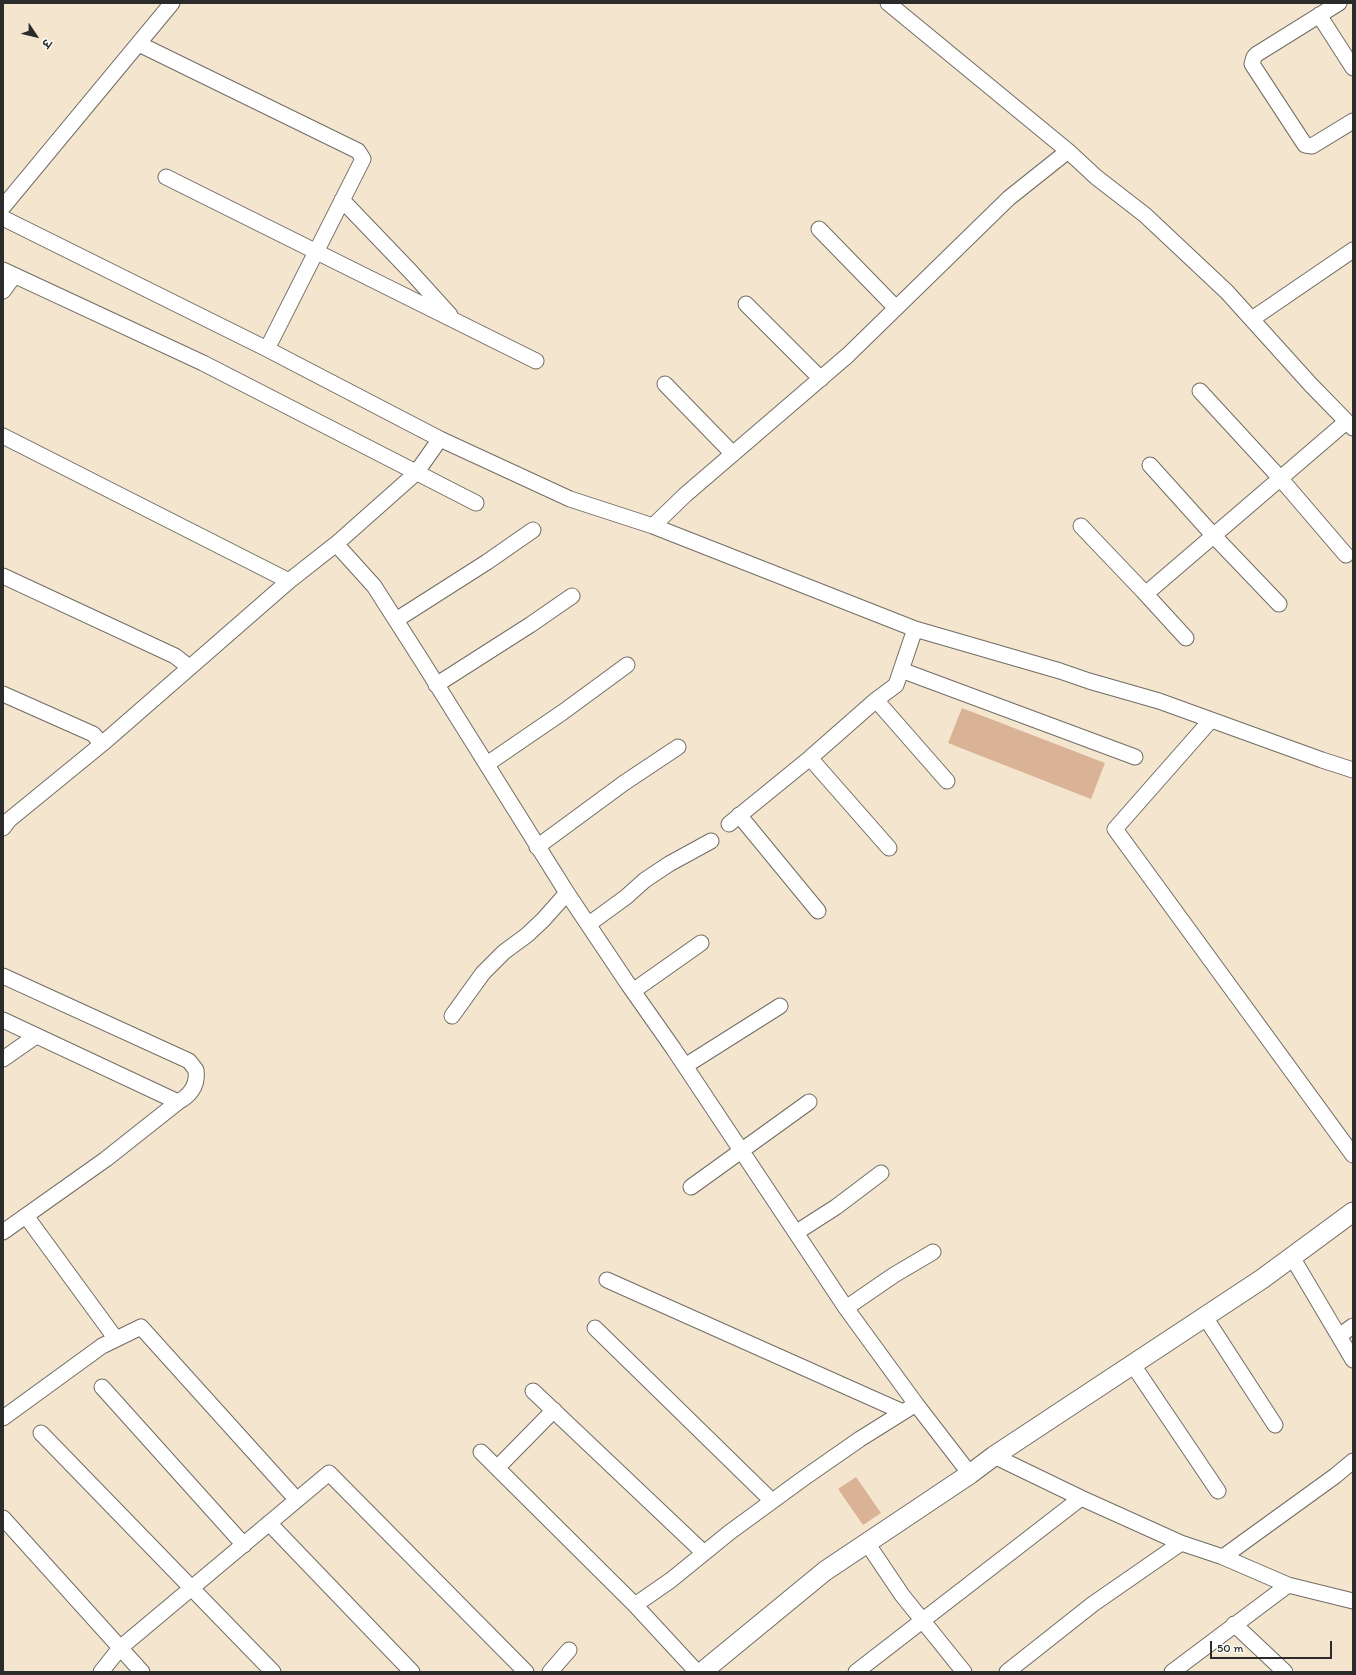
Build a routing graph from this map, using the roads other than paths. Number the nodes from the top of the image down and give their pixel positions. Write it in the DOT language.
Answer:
graph roads {
  1 [pos="172,3"];
  2 [pos="888,3"];
  3 [pos="1339,3"];
  4 [pos="1319,15"];
  5 [pos="139,44"];
  6 [pos="1353,68"];
  7 [pos="1353,121"];
  8 [pos="1068,151"];
  9 [pos="166,177"];
  10 [pos="342,200"];
  11 [pos="3,207"];
  12 [pos="3,218"];
  13 [pos="819,230"];
  14 [pos="1353,250"];
  15 [pos="315,252"];
  16 [pos="8,273"];
  17 [pos="3,291"];
  18 [pos="746,304"];
  19 [pos="896,308"];
  20 [pos="1252,319"];
  21 [pos="456,322"];
  22 [pos="267,349"];
  23 [pos="536,362"];
  24 [pos="820,379"];
  25 [pos="665,384"];
  26 [pos="1200,391"];
  27 [pos="1350,425"];
  28 [pos="3,436"];
  29 [pos="440,439"];
  30 [pos="733,454"];
  31 [pos="1150,465"];
  32 [pos="416,473"];
  33 [pos="1280,478"];
  34 [pos="476,503"];
  35 [pos="653,526"];
  36 [pos="1081,526"];
  37 [pos="533,530"];
  38 [pos="1214,535"];
  39 [pos="336,544"];
  40 [pos="1346,555"];
  41 [pos="3,576"];
  42 [pos="289,581"];
  43 [pos="1143,590"];
  44 [pos="572,596"];
  45 [pos="1279,604"];
  46 [pos="396,620"];
  47 [pos="915,629"];
  48 [pos="1186,638"];
  49 [pos="627,665"];
  50 [pos="189,667"];
  51 [pos="901,670"];
  52 [pos="436,685"];
  53 [pos="3,694"];
  54 [pos="876,700"];
  55 [pos="1211,720"];
  56 [pos="102,744"];
  57 [pos="678,747"];
  58 [pos="1135,757"];
  59 [pos="810,758"];
  60 [pos="487,764"];
  61 [pos="1353,770"];
  62 [pos="947,781"];
  63 [pos="5,822"];
  64 [pos="711,841"];
  65 [pos="537,847"];
  66 [pos="889,848"];
  67 [pos="567,893"];
  68 [pos="818,911"];
  69 [pos="589,924"];
  70 [pos="701,943"];
  71 [pos="3,976"];
  72 [pos="633,991"];
  73 [pos="780,1006"];
  74 [pos="452,1016"];
  75 [pos="3,1020"];
  76 [pos="36,1036"];
  77 [pos="3,1059"];
  78 [pos="686,1066"];
  79 [pos="178,1102"];
  80 [pos="809,1102"];
  81 [pos="742,1150"];
  82 [pos="1353,1155"];
  83 [pos="881,1173"];
  84 [pos="691,1187"];
  85 [pos="1353,1212"];
  86 [pos="26,1216"];
  87 [pos="3,1232"];
  88 [pos="797,1232"];
  89 [pos="933,1252"];
  90 [pos="1292,1257"];
  91 [pos="607,1280"];
  92 [pos="846,1308"];
  93 [pos="1205,1318"];
  94 [pos="1353,1326"];
  95 [pos="595,1328"];
  96 [pos="1339,1336"];
  97 [pos="116,1339"];
  98 [pos="1353,1360"];
  99 [pos="1133,1365"];
  100 [pos="102,1387"];
  101 [pos="533,1390"];
  102 [pos="916,1404"];
  103 [pos="554,1410"];
  104 [pos="903,1412"];
  105 [pos="3,1418"];
  106 [pos="1275,1425"];
  107 [pos="41,1433"];
  108 [pos="481,1452"];
  109 [pos="994,1456"];
  110 [pos="1353,1461"];
  111 [pos="497,1468"];
  112 [pos="970,1474"];
  113 [pos="1218,1491"];
  114 [pos="1081,1498"];
  115 [pos="297,1500"];
  116 [pos="772,1501"];
  117 [pos="3,1518"];
  118 [pos="269,1523"];
  119 [pos="1181,1542"];
  120 [pos="867,1543"];
  121 [pos="244,1544"];
  122 [pos="704,1553"];
  123 [pos="1223,1557"];
  124 [pos="1288,1585"];
  125 [pos="191,1588"];
  126 [pos="1353,1601"];
  127 [pos="635,1605"];
  128 [pos="922,1621"];
  129 [pos="1234,1624"];
  130 [pos="120,1648"];
  131 [pos="569,1650"];
  132 [pos="1182,1669"];
  133 [pos="101,1672"];
  134 [pos="142,1672"];
  135 [pos="273,1672"];
  136 [pos="412,1672"];
  137 [pos="526,1672"];
  138 [pos="550,1672"];
  139 [pos="697,1672"];
  140 [pos="702,1672"];
  141 [pos="856,1672"];
  142 [pos="964,1672"];
  143 [pos="1007,1672"];
  144 [pos="1285,1672"];
  1 -- 5 [label="street"];
  2 -- 8 [label="street"];
  3 -- 4 [label="street"];
  4 -- 6 [label="street"];
  4 -- 7 [label="street"];
  5 -- 10 [label="street"];
  5 -- 11 [label="street"];
  8 -- 19 [label="street"];
  8 -- 20 [label="street"];
  9 -- 15 [label="street"];
  10 -- 15 [label="street"];
  10 -- 21 [label="street"];
  12 -- 22 [label="street"];
  13 -- 19 [label="street"];
  14 -- 20 [label="street"];
  15 -- 21 [label="street"];
  15 -- 22 [label="street"];
  16 -- 17 [label="street"];
  16 -- 32 [label="street"];
  18 -- 24 [label="street"];
  19 -- 24 [label="street"];
  20 -- 27 [label="street"];
  21 -- 23 [label="street"];
  22 -- 29 [label="street"];
  24 -- 30 [label="street"];
  25 -- 30 [label="street"];
  26 -- 33 [label="street"];
  27 -- 33 [label="street"];
  28 -- 42 [label="street"];
  29 -- 32 [label="street"];
  29 -- 35 [label="street"];
  30 -- 35 [label="street"];
  31 -- 38 [label="street"];
  32 -- 34 [label="street"];
  32 -- 39 [label="street"];
  33 -- 38 [label="street"];
  33 -- 40 [label="street"];
  35 -- 47 [label="street"];
  36 -- 43 [label="street"];
  37 -- 46 [label="street"];
  38 -- 43 [label="street"];
  38 -- 45 [label="street"];
  39 -- 42 [label="street"];
  39 -- 46 [label="street"];
  41 -- 50 [label="street"];
  42 -- 50 [label="street"];
  43 -- 48 [label="street"];
  44 -- 52 [label="street"];
  46 -- 52 [label="street"];
  47 -- 51 [label="street"];
  47 -- 55 [label="street"];
  49 -- 60 [label="street"];
  50 -- 56 [label="street"];
  51 -- 54 [label="street"];
  51 -- 58 [label="street"];
  52 -- 60 [label="street"];
  53 -- 56 [label="street"];
  54 -- 59 [label="street"];
  54 -- 62 [label="street"];
  55 -- 61 [label="street"];
  55 -- 82 [label="street"];
  56 -- 63 [label="street"];
  57 -- 65 [label="street"];
  59 -- 66 [label="street"];
  59 -- 68 [label="street"];
  60 -- 65 [label="street"];
  64 -- 69 [label="street"];
  65 -- 67 [label="street"];
  67 -- 69 [label="street"];
  67 -- 74 [label="street"];
  69 -- 72 [label="street"];
  70 -- 72 [label="street"];
  71 -- 79 [label="street"];
  72 -- 78 [label="street"];
  73 -- 78 [label="street"];
  75 -- 76 [label="street"];
  76 -- 77 [label="street"];
  76 -- 79 [label="street"];
  78 -- 81 [label="street"];
  79 -- 86 [label="street"];
  80 -- 81 [label="street"];
  81 -- 84 [label="street"];
  81 -- 88 [label="street"];
  83 -- 88 [label="street"];
  85 -- 90 [label="street"];
  86 -- 87 [label="street"];
  86 -- 97 [label="street"];
  88 -- 92 [label="street"];
  89 -- 92 [label="street"];
  90 -- 93 [label="street"];
  90 -- 96 [label="street"];
  91 -- 104 [label="street"];
  92 -- 102 [label="street"];
  93 -- 99 [label="street"];
  93 -- 106 [label="street"];
  94 -- 96 [label="street"];
  95 -- 116 [label="street"];
  96 -- 98 [label="street"];
  97 -- 105 [label="street"];
  97 -- 115 [label="street"];
  99 -- 109 [label="street"];
  99 -- 113 [label="street"];
  100 -- 121 [label="street"];
  101 -- 103 [label="street"];
  102 -- 104 [label="street"];
  102 -- 112 [label="street"];
  103 -- 111 [label="street"];
  103 -- 122 [label="street"];
  104 -- 116 [label="street"];
  107 -- 125 [label="street"];
  108 -- 111 [label="street"];
  109 -- 112 [label="street"];
  109 -- 114 [label="street"];
  110 -- 123 [label="street"];
  111 -- 127 [label="street"];
  112 -- 120 [label="street"];
  114 -- 119 [label="street"];
  114 -- 128 [label="street"];
  115 -- 118 [label="street"];
  115 -- 137 [label="street"];
  116 -- 122 [label="street"];
  117 -- 130 [label="street"];
  118 -- 121 [label="street"];
  118 -- 136 [label="street"];
  119 -- 123 [label="street"];
  119 -- 143 [label="street"];
  120 -- 128 [label="street"];
  120 -- 140 [label="street"];
  121 -- 125 [label="street"];
  122 -- 127 [label="street"];
  123 -- 124 [label="street"];
  124 -- 126 [label="street"];
  124 -- 129 [label="street"];
  125 -- 130 [label="street"];
  125 -- 135 [label="street"];
  127 -- 139 [label="street"];
  128 -- 141 [label="street"];
  128 -- 142 [label="street"];
  129 -- 132 [label="street"];
  129 -- 144 [label="street"];
  130 -- 133 [label="street"];
  130 -- 134 [label="street"];
  131 -- 138 [label="street"];
}
